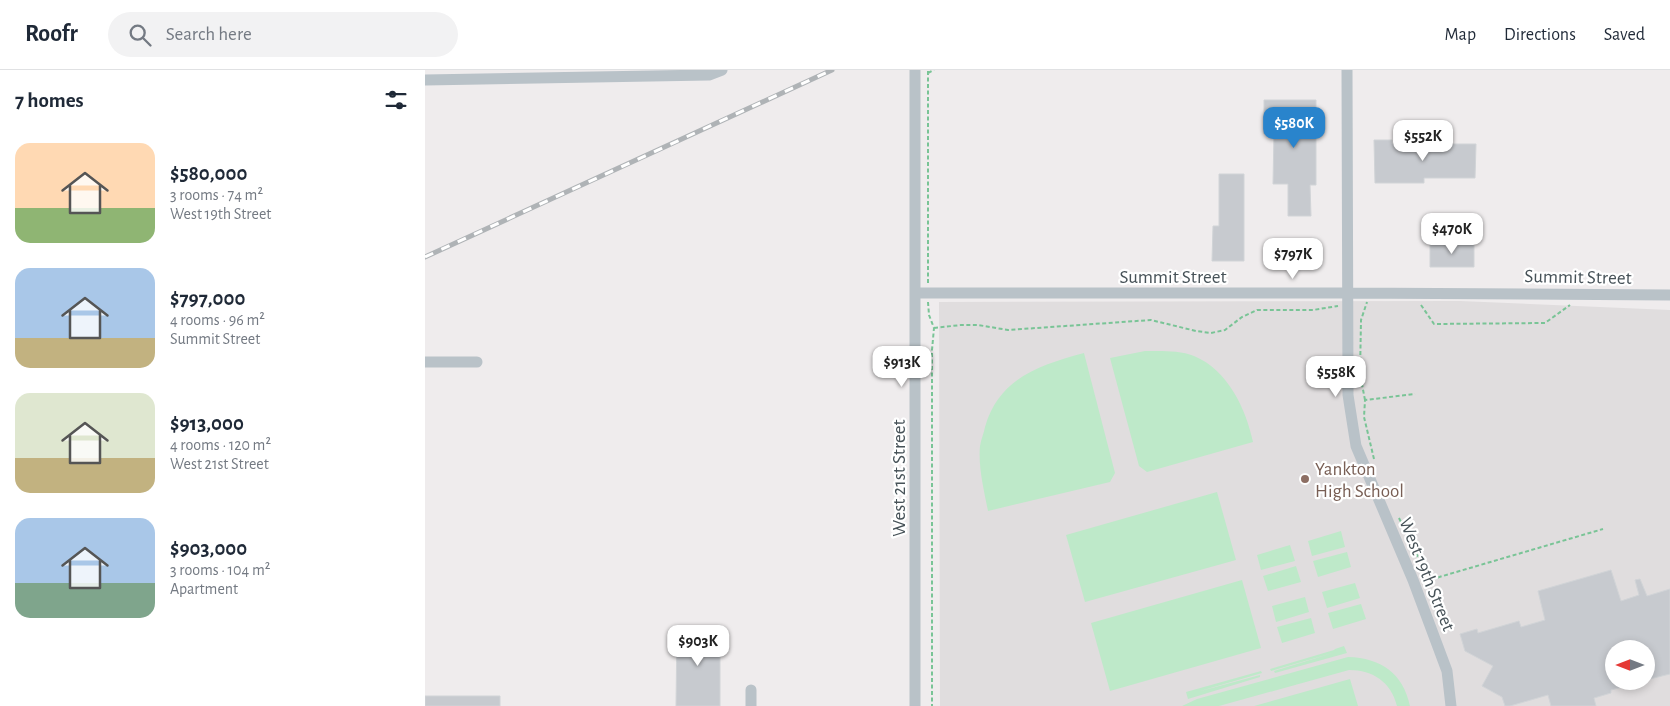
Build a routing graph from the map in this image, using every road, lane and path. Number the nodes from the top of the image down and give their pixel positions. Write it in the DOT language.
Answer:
graph roads {
  1 [pos="721,70"];
  2 [pos="915,70"];
  3 [pos="934,70"];
  4 [pos="1347,70"];
  5 [pos="928,71"];
  6 [pos="425,80"];
  7 [pos="915,293"];
  8 [pos="928,294"];
  9 [pos="1670,295"];
  10 [pos="1347,298"];
  11 [pos="1415,302"];
  12 [pos="1572,304"];
  13 [pos="934,328"];
  14 [pos="425,362"];
  15 [pos="477,362"];
  16 [pos="1415,394"];
  17 [pos="1365,400"];
  18 [pos="1375,463"];
  19 [pos="1395,511"];
  20 [pos="1603,529"];
  21 [pos="751,690"];
  22 [pos="751,706"];
  23 [pos="915,706"];
  24 [pos="932,706"];
  25 [pos="1451,706"];
  1 -- 6 [label="street"];
  2 -- 7 [label="street, West 21st Street"];
  3 -- 5 [label="path"];
  4 -- 10 [label="street, West 19th Street"];
  5 -- 8 [label="path"];
  7 -- 8 [label="street, Summit Street"];
  7 -- 23 [label="street, West 21st Street"];
  8 -- 10 [label="street, Summit Street"];
  8 -- 13 [label="path"];
  9 -- 10 [label="street, Summit Street"];
  10 -- 13 [label="path"];
  10 -- 17 [label="path"];
  10 -- 25 [label="street, West 19th Street"];
  11 -- 12 [label="path"];
  13 -- 24 [label="path"];
  14 -- 15 [label="street"];
  16 -- 17 [label="path"];
  17 -- 18 [label="path"];
  19 -- 20 [label="path"];
  21 -- 22 [label="street"];
}
